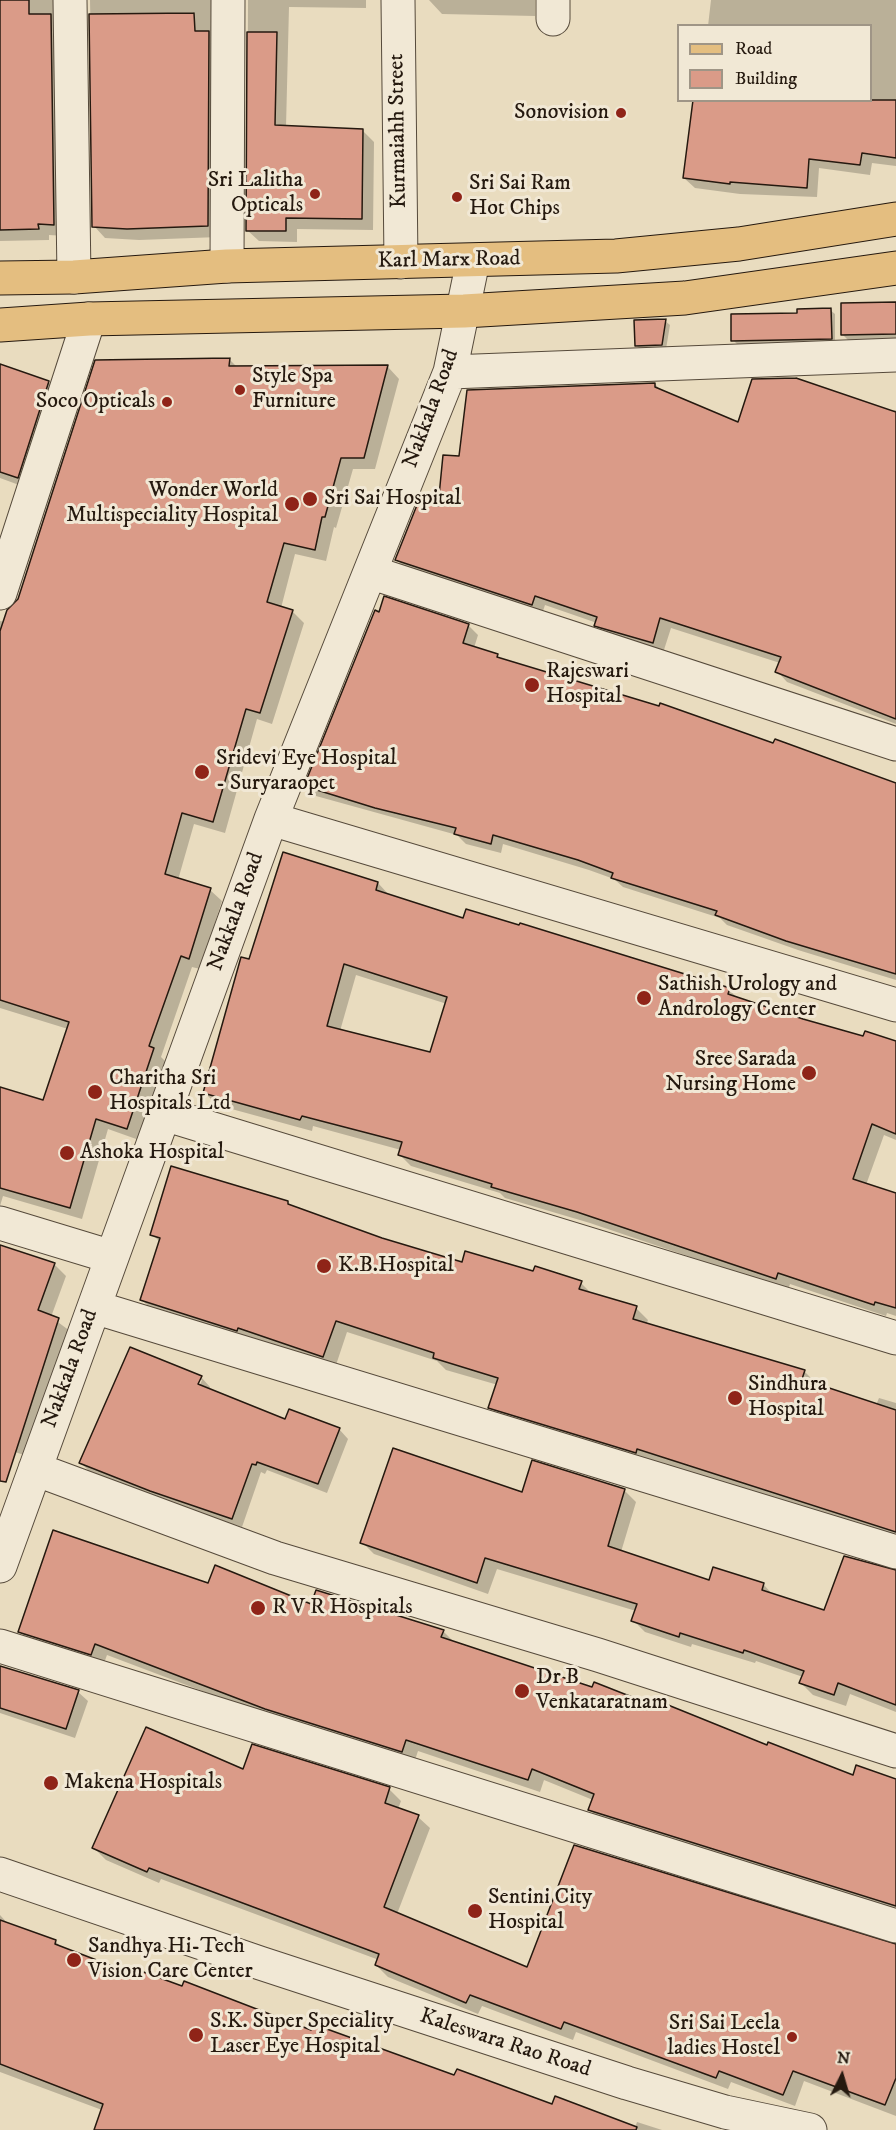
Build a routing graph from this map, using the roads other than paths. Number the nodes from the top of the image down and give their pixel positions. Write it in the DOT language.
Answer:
graph roads {
  1 [pos="70,0"];
  2 [pos="228,0"];
  3 [pos="398,0"];
  4 [pos="896,219"];
  5 [pos="473,261"];
  6 [pos="401,262"];
  7 [pos="227,266"];
  8 [pos="896,268"];
  9 [pos="75,277"];
  10 [pos="0,278"];
  11 [pos="464,311"];
  12 [pos="89,319"];
  13 [pos="0,325"];
  14 [pos="896,355"];
  15 [pos="450,372"];
  16 [pos="370,572"];
  17 [pos="0,593"];
  18 [pos="896,744"];
  19 [pos="270,819"];
  20 [pos="896,1005"];
  21 [pos="164,1114"];
  22 [pos="0,1223"];
  23 [pos="112,1257"];
  24 [pos="94,1307"];
  25 [pos="896,1338"];
  26 [pos="35,1469"];
  27 [pos="896,1552"];
  28 [pos="0,1566"];
  29 [pos="0,1646"];
  30 [pos="896,1751"];
  31 [pos="0,1874"];
  32 [pos="896,1926"];
  33 [pos="722,2121"];
  34 [pos="810,2130"];
  1 -- 9 [label="street"];
  2 -- 7 [label="street"];
  3 -- 6 [label="street, Kurmaiahh Street"];
  4 -- 5 [label="main road, Karl Marx Road"];
  5 -- 6 [label="main road, Karl Marx Road"];
  5 -- 11 [label="street, Nakkala Road"];
  6 -- 7 [label="main road, Karl Marx Road"];
  7 -- 9 [label="main road, Karl Marx Road"];
  8 -- 11 [label="main road"];
  9 -- 10 [label="main road, Karl Marx Road"];
  11 -- 12 [label="main road"];
  11 -- 15 [label="street, Nakkala Road"];
  12 -- 13 [label="main road"];
  12 -- 17 [label="street"];
  14 -- 15 [label="street"];
  15 -- 16 [label="street, Nakkala Road"];
  16 -- 18 [label="street"];
  16 -- 19 [label="street, Nakkala Road"];
  19 -- 20 [label="street"];
  19 -- 21 [label="street, Nakkala Road"];
  21 -- 23 [label="street, Nakkala Road"];
  21 -- 25 [label="street"];
  22 -- 23 [label="street"];
  23 -- 24 [label="street, Nakkala Road"];
  24 -- 26 [label="street, Nakkala Road"];
  24 -- 27 [label="street"];
  26 -- 28 [label="street, Nakkala Road"];
  26 -- 30 [label="street"];
  29 -- 32 [label="street"];
  31 -- 33 [label="street, Kaleswara Rao Road"];
  33 -- 34 [label="street, Kaleswara Rao Road"];
}
